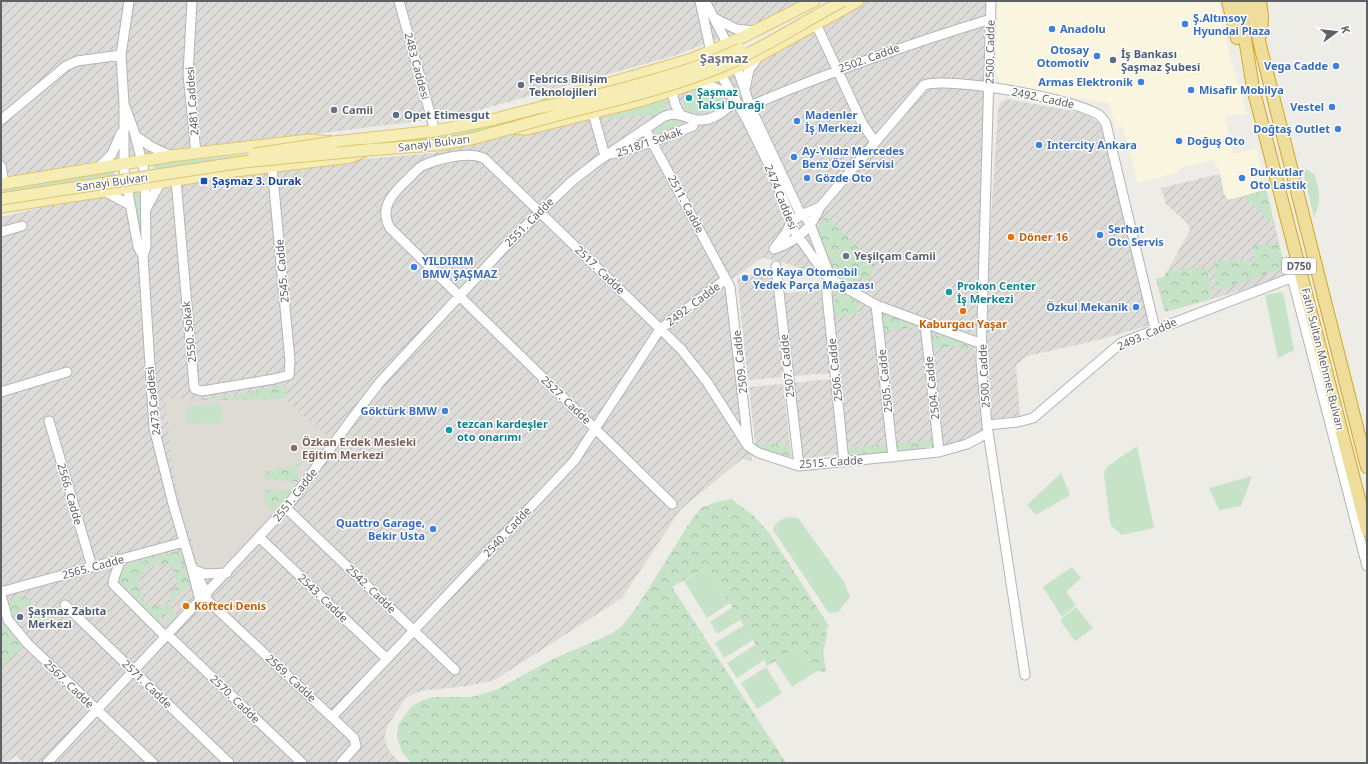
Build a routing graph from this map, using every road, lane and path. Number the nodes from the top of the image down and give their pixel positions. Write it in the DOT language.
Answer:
graph roads {
  1 [pos="130,1"];
  2 [pos="192,1"];
  3 [pos="399,1"];
  4 [pos="700,1"];
  5 [pos="705,1"];
  6 [pos="814,1"];
  7 [pos="828,1"];
  8 [pos="843,1"];
  9 [pos="858,1"];
  10 [pos="991,1"];
  11 [pos="1228,1"];
  12 [pos="1238,1"];
  13 [pos="1250,1"];
  14 [pos="1260,1"];
  15 [pos="713,17"];
  16 [pos="991,19"];
  17 [pos="816,24"];
  18 [pos="756,31"];
  19 [pos="728,44"];
  20 [pos="1261,49"];
  21 [pos="710,52"];
  22 [pos="1246,53"];
  23 [pos="762,54"];
  24 [pos="121,55"];
  25 [pos="684,61"];
  26 [pos="737,67"];
  27 [pos="837,70"];
  28 [pos="720,74"];
  29 [pos="696,83"];
  30 [pos="989,88"];
  31 [pos="672,91"];
  32 [pos="745,92"];
  33 [pos="735,98"];
  34 [pos="124,104"];
  35 [pos="750,106"];
  36 [pos="542,107"];
  37 [pos="593,113"];
  38 [pos="680,114"];
  39 [pos="1,120"];
  40 [pos="692,126"];
  41 [pos="123,128"];
  42 [pos="512,128"];
  43 [pos="645,129"];
  44 [pos="435,131"];
  45 [pos="135,135"];
  46 [pos="334,142"];
  47 [pos="653,142"];
  48 [pos="875,142"];
  49 [pos="367,150"];
  50 [pos="196,153"];
  51 [pos="172,156"];
  52 [pos="605,156"];
  53 [pos="143,160"];
  54 [pos="432,163"];
  55 [pos="124,164"];
  56 [pos="1,166"];
  57 [pos="272,166"];
  58 [pos="96,168"];
  59 [pos="176,180"];
  60 [pos="160,183"];
  61 [pos="2,186"];
  62 [pos="145,186"];
  63 [pos="126,188"];
  64 [pos="104,192"];
  65 [pos="1,199"];
  66 [pos="130,205"];
  67 [pos="1,207"];
  68 [pos="820,207"];
  69 [pos="144,212"];
  70 [pos="540,212"];
  71 [pos="800,215"];
  72 [pos="791,222"];
  73 [pos="22,226"];
  74 [pos="810,227"];
  75 [pos="1,232"];
  76 [pos="797,236"];
  77 [pos="143,256"];
  78 [pos="776,266"];
  79 [pos="1297,276"];
  80 [pos="726,279"];
  81 [pos="832,280"];
  82 [pos="459,296"];
  83 [pos="876,305"];
  84 [pos="925,324"];
  85 [pos="660,329"];
  86 [pos="1155,329"];
  87 [pos="982,344"];
  88 [pos="67,372"];
  89 [pos="289,375"];
  90 [pos="1,392"];
  91 [pos="48,421"];
  92 [pos="595,429"];
  93 [pos="987,429"];
  94 [pos="748,446"];
  95 [pos="1364,448"];
  96 [pos="939,452"];
  97 [pos="893,457"];
  98 [pos="844,462"];
  99 [pos="799,466"];
  100 [pos="1367,467"];
  101 [pos="672,504"];
  102 [pos="286,508"];
  103 [pos="1367,530"];
  104 [pos="259,538"];
  105 [pos="184,542"];
  106 [pos="120,559"];
  107 [pos="1367,566"];
  108 [pos="92,567"];
  109 [pos="193,567"];
  110 [pos="227,573"];
  111 [pos="1,592"];
  112 [pos="1,595"];
  113 [pos="204,597"];
  114 [pos="65,605"];
  115 [pos="414,630"];
  116 [pos="167,636"];
  117 [pos="387,659"];
  118 [pos="455,670"];
  119 [pos="134,671"];
  120 [pos="1026,675"];
  121 [pos="97,710"];
  122 [pos="332,717"];
  123 [pos="47,763"];
  124 [pos="152,763"];
  125 [pos="229,763"];
  126 [pos="302,763"];
  127 [pos="341,763"];
  1 -- 24 [label="street, 2473 Caddesi"];
  2 -- 50 [label="street, 2481 Caddesi"];
  3 -- 44 [label="street, 2483 Caddesi"];
  4 -- 21 [label="street, 2474 Caddesi"];
  5 -- 15 [label="street, 2474 Caddesi"];
  6 -- 18 [label="main road"];
  7 -- 36 [label="main road, Sanayi Bulvarı, bridge"];
  8 -- 42 [label="main road, Sanayi Bulvarı, bridge"];
  9 -- 17 [label="main road"];
  10 -- 16 [label="street, 2500. Cadde"];
  11 -- 22 [label="highway, D750"];
  12 -- 22 [label="highway, Fatih Sultan Mehmet Bulvarı / D750"];
  13 -- 20 [label="highway, Fatih Sultan Mehmet Bulvarı / D750"];
  14 -- 20 [label="highway"];
  15 -- 18 [label="street"];
  15 -- 19 [label="street, 2474 Caddesi"];
  16 -- 27 [label="street, 2502. Cadde"];
  16 -- 30 [label="street, 2500. Cadde"];
  17 -- 23 [label="main road"];
  17 -- 27 [label="street"];
  18 -- 19 [label="main road"];
  18 -- 23 [label="main road"];
  19 -- 21 [label="main road"];
  19 -- 26 [label="street, 2474 Caddesi"];
  20 -- 95 [label="highway, Fatih Sultan Mehmet Bulvarı / D750"];
  21 -- 25 [label="main road"];
  21 -- 28 [label="street, 2474 Caddesi"];
  22 -- 79 [label="highway, Fatih Sultan Mehmet Bulvarı / D750"];
  23 -- 26 [label="main road"];
  23 -- 32 [label="street"];
  24 -- 34 [label="street, 2473 Caddesi"];
  24 -- 39 [label="street"];
  25 -- 29 [label="main road"];
  25 -- 36 [label="main road"];
  26 -- 28 [label="main road"];
  26 -- 32 [label="street, 2474 Caddesi"];
  27 -- 35 [label="street, 2502. Cadde"];
  27 -- 48 [label="street"];
  28 -- 29 [label="main road"];
  28 -- 33 [label="street, 2474 Caddesi"];
  29 -- 31 [label="main road"];
  29 -- 33 [label="street"];
  30 -- 48 [label="street, 2492. Cadde"];
  30 -- 86 [label="street, 2492. Cadde"];
  30 -- 87 [label="street, 2500. Cadde"];
  31 -- 37 [label="main road"];
  31 -- 38 [label="street"];
  32 -- 35 [label="street, 2474 Caddesi"];
  33 -- 38 [label="street"];
  33 -- 72 [label="street, 2474 Caddesi"];
  34 -- 41 [label="street, 2473 Caddesi"];
  34 -- 45 [label="street, 2473 Caddesi"];
  35 -- 71 [label="street, 2474 Caddesi"];
  36 -- 44 [label="main road, Sanayi Bulvarı"];
  37 -- 42 [label="main road"];
  37 -- 52 [label="street"];
  38 -- 43 [label="street, 2551. Cadde"];
  40 -- 47 [label="street, 2518/1 Sokak"];
  41 -- 55 [label="street, 2473 Caddesi"];
  41 -- 58 [label="street"];
  42 -- 49 [label="main road, Sanayi Bulvarı"];
  43 -- 47 [label="street, 2511. Cadde"];
  43 -- 52 [label="street, 2551. Cadde"];
  44 -- 46 [label="main road, Sanayi Bulvarı"];
  45 -- 51 [label="street"];
  45 -- 53 [label="street, 2473 Caddesi"];
  46 -- 50 [label="main road"];
  46 -- 61 [label="main road, Sanayi Bulvarı, bridge"];
  47 -- 52 [label="street, 2518/1 Sokak"];
  47 -- 80 [label="street, 2511. Cadde"];
  48 -- 68 [label="street, 2492. Cadde"];
  49 -- 57 [label="main road"];
  49 -- 65 [label="main road, Sanayi Bulvarı, bridge"];
  50 -- 51 [label="main road"];
  51 -- 53 [label="main road"];
  51 -- 59 [label="main road"];
  52 -- 70 [label="street, 2551. Cadde"];
  53 -- 55 [label="main road"];
  53 -- 62 [label="street, 2473 Caddesi"];
  54 -- 70 [label="street, 2517. Cadde"];
  54 -- 82 [label="street, 2527. Cadde"];
  55 -- 58 [label="main road"];
  55 -- 63 [label="street, 2473 Caddesi"];
  56 -- 61 [label="street"];
  57 -- 59 [label="main road"];
  57 -- 89 [label="street, 2545. Cadde"];
  58 -- 61 [label="main road"];
  58 -- 64 [label="main road"];
  59 -- 60 [label="main road"];
  59 -- 89 [label="street, 2550. Sokak"];
  60 -- 62 [label="main road"];
  60 -- 69 [label="street"];
  62 -- 63 [label="main road"];
  62 -- 69 [label="street, 2473 Caddesi"];
  63 -- 64 [label="main road"];
  63 -- 66 [label="street, 2473 Caddesi"];
  64 -- 66 [label="street"];
  64 -- 67 [label="main road"];
  66 -- 77 [label="street, 2473 Caddesi"];
  68 -- 71 [label="street"];
  68 -- 74 [label="street"];
  69 -- 77 [label="street, 2473 Caddesi"];
  70 -- 82 [label="street, 2551. Cadde"];
  70 -- 85 [label="street, 2517. Cadde"];
  71 -- 72 [label="street"];
  71 -- 74 [label="street, 2474 Caddesi"];
  72 -- 76 [label="street, 2474 Caddesi"];
  72 -- 76 [label="street"];
  73 -- 75 [label="street"];
  74 -- 76 [label="street"];
  74 -- 81 [label="street, 2474 Caddesi"];
  76 -- 81 [label="street, 2474 Caddesi"];
  77 -- 105 [label="street, 2473 Caddesi"];
  78 -- 99 [label="street, 2507. Cadde"];
  79 -- 86 [label="street, 2493. Cadde"];
  79 -- 103 [label="highway, Fatih Sultan Mehmet Bulvarı / D750"];
  79 -- 107 [label="street"];
  80 -- 85 [label="street, 2492. Cadde"];
  80 -- 94 [label="street, 2509. Cadde"];
  81 -- 83 [label="street"];
  81 -- 98 [label="street, 2506. Cadde"];
  82 -- 92 [label="street, 2527. Cadde"];
  82 -- 102 [label="street, 2551. Cadde"];
  83 -- 84 [label="street"];
  83 -- 97 [label="street, 2505. Cadde"];
  84 -- 87 [label="street"];
  84 -- 96 [label="street, 2504. Cadde"];
  85 -- 92 [label="street, 2540. Cadde"];
  85 -- 94 [label="street, 2515. Cadde"];
  86 -- 93 [label="street, 2493. Cadde"];
  87 -- 93 [label="street, 2500. Cadde"];
  88 -- 90 [label="street"];
  91 -- 108 [label="street, 2566. Cadde"];
  92 -- 101 [label="street, 2527. Cadde"];
  92 -- 115 [label="street, 2540. Cadde"];
  93 -- 96 [label="street, 2515. Cadde"];
  93 -- 120 [label="street, 2500. Cadde"];
  94 -- 99 [label="street, 2515. Cadde"];
  95 -- 100 [label="highway, Fatih Sultan Mehmet Bulvarı / D750"];
  96 -- 97 [label="street, 2515. Cadde"];
  97 -- 98 [label="street, 2515. Cadde"];
  98 -- 99 [label="street, 2515. Cadde"];
  102 -- 104 [label="street, 2551. Cadde"];
  102 -- 115 [label="street, 2542. Cadde"];
  104 -- 110 [label="street, 2551. Cadde"];
  104 -- 117 [label="street, 2543. Cadde"];
  105 -- 106 [label="street, 2565. Cadde"];
  105 -- 109 [label="street, 2473 Caddesi"];
  106 -- 108 [label="street, 2565. Cadde"];
  106 -- 116 [label="street, 2570. Cadde"];
  108 -- 111 [label="street, 2565. Cadde"];
  109 -- 110 [label="street"];
  109 -- 113 [label="street, 2569. Cadde"];
  110 -- 113 [label="street, 2551. Cadde"];
  112 -- 121 [label="street, 2567. Cadde"];
  113 -- 116 [label="street, 2551. Cadde"];
  113 -- 122 [label="street, 2569. Cadde"];
  114 -- 119 [label="street, 2571. Cadde"];
  115 -- 117 [label="street, 2540. Cadde"];
  115 -- 118 [label="street, 2542. Cadde"];
  116 -- 119 [label="street, 2551. Cadde"];
  116 -- 126 [label="street, 2570. Cadde"];
  117 -- 122 [label="street, 2540. Cadde"];
  119 -- 121 [label="street, 2551. Cadde"];
  119 -- 125 [label="street, 2571. Cadde"];
  121 -- 123 [label="street, 2551. Cadde"];
  121 -- 124 [label="street, 2567. Cadde"];
  122 -- 127 [label="street, 2569. Cadde"];
}
